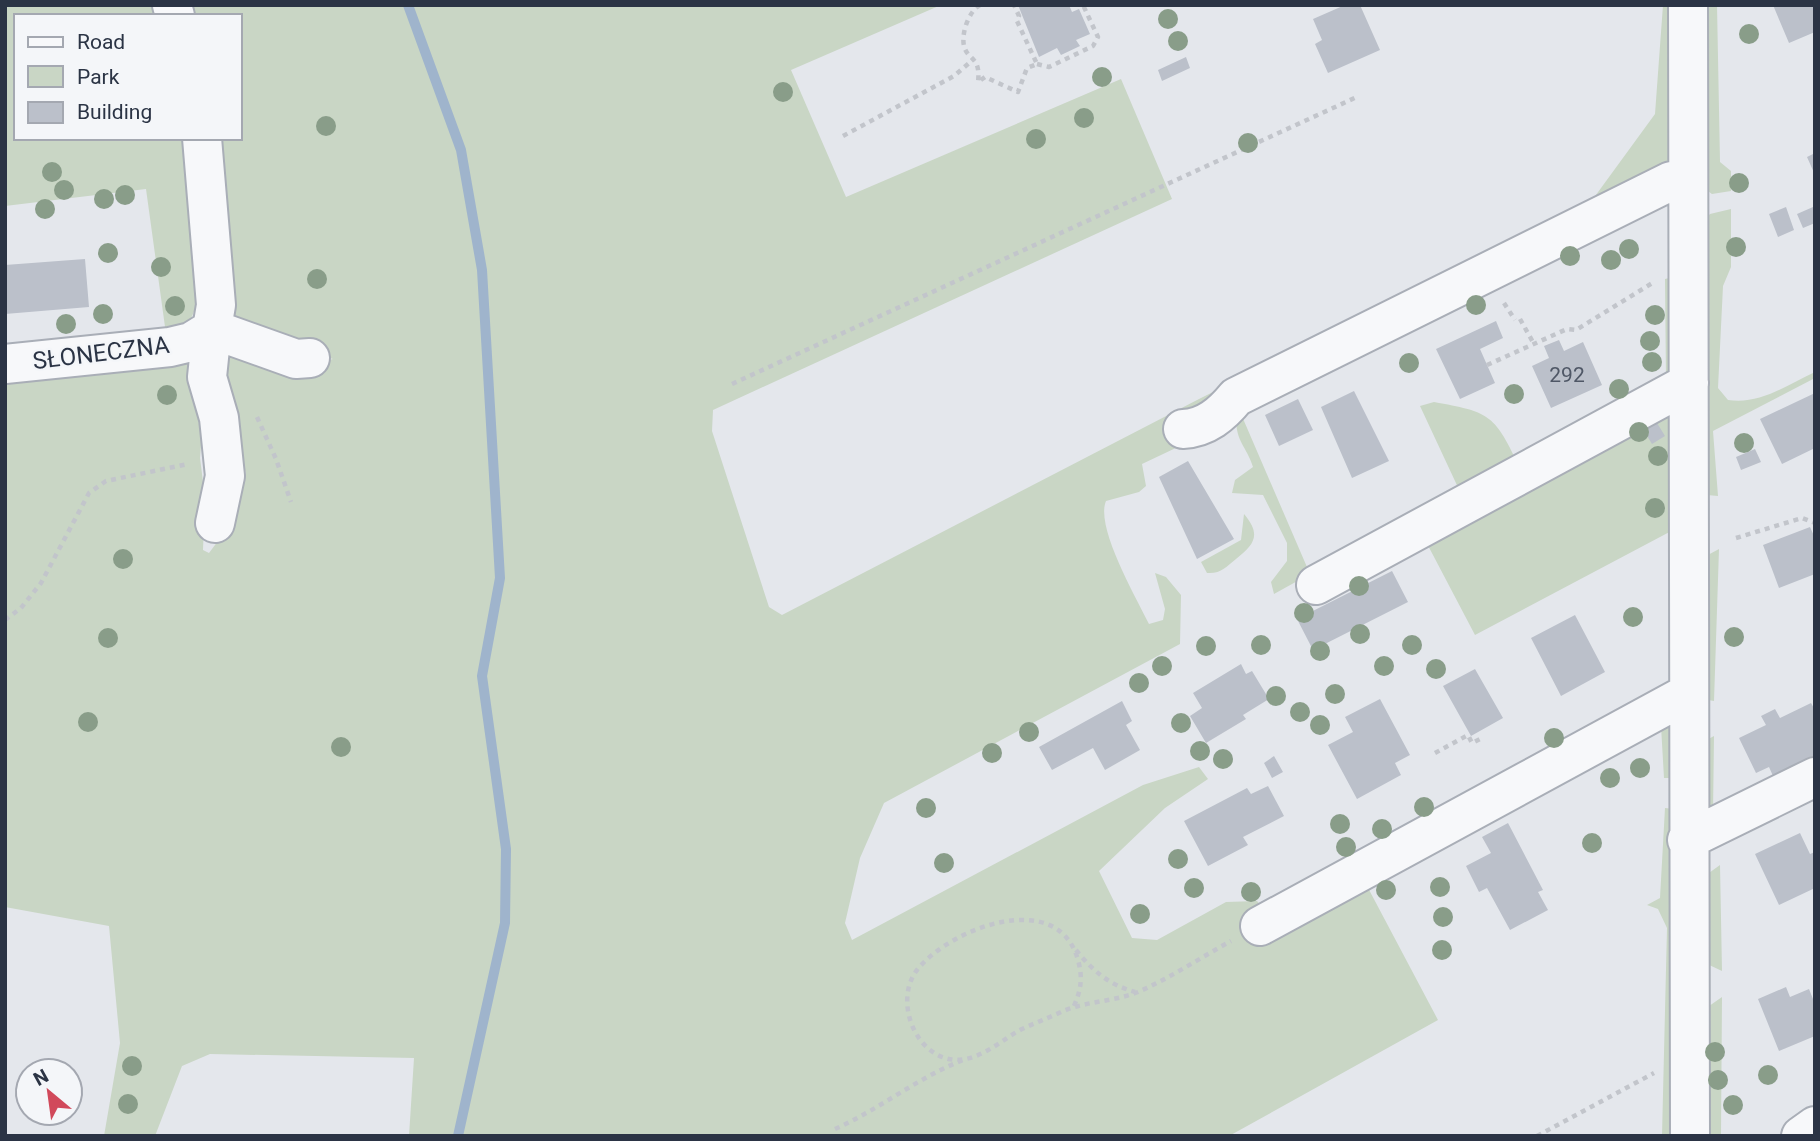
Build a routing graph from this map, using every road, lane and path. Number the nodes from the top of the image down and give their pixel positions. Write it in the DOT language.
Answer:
graph roads {
  1 [pos="980,5"];
  2 [pos="1014,5"];
  3 [pos="1083,5"];
  4 [pos="1688,5"];
  5 [pos="975,58"];
  6 [pos="1037,64"];
  7 [pos="1359,96"];
  8 [pos="843,136"];
  9 [pos="202,140"];
  10 [pos="1688,179"];
  11 [pos="1659,279"];
  12 [pos="1520,318"];
  13 [pos="212,329"];
  14 [pos="1534,344"];
  15 [pos="310,358"];
  16 [pos="5,364"];
  17 [pos="1487,365"];
  18 [pos="1689,383"];
  19 [pos="732,384"];
  20 [pos="1183,429"];
  21 [pos="223,455"];
  22 [pos="215,523"];
  23 [pos="1815,523"];
  24 [pos="1736,538"];
  25 [pos="1316,586"];
  26 [pos="5,620"];
  27 [pos="1689,693"];
  28 [pos="1482,738"];
  29 [pos="1435,753"];
  30 [pos="1815,777"];
  31 [pos="1687,840"];
  32 [pos="1259,926"];
  33 [pos="1075,949"];
  34 [pos="1136,993"];
  35 [pos="1074,1006"];
  36 [pos="963,1060"];
  37 [pos="1690,1073"];
  38 [pos="1815,1126"];
  39 [pos="835,1129"];
  40 [pos="1537,1136"];
  41 [pos="1690,1136"];
  42 [pos="1801,1136"];
  1 -- 5 [label="path"];
  2 -- 6 [label="path"];
  3 -- 6 [label="path"];
  4 -- 10 [label="street"];
  5 -- 6 [label="path"];
  5 -- 8 [label="path"];
  7 -- 19 [label="path"];
  9 -- 13 [label="street"];
  10 -- 18 [label="street"];
  10 -- 20 [label="street"];
  11 -- 14 [label="path"];
  12 -- 14 [label="path"];
  13 -- 15 [label="street"];
  13 -- 16 [label="street, SŁONECZNA"];
  13 -- 21 [label="street"];
  14 -- 17 [label="path"];
  18 -- 25 [label="street"];
  18 -- 27 [label="street"];
  21 -- 22 [label="street"];
  21 -- 26 [label="path"];
  23 -- 24 [label="path"];
  27 -- 31 [label="street"];
  27 -- 32 [label="street"];
  28 -- 29 [label="path"];
  30 -- 31 [label="street"];
  31 -- 37 [label="street"];
  32 -- 34 [label="path"];
  33 -- 34 [label="path"];
  33 -- 35 [label="path"];
  33 -- 36 [label="path"];
  34 -- 35 [label="path"];
  35 -- 36 [label="path"];
  36 -- 39 [label="path"];
  37 -- 40 [label="path"];
  37 -- 41 [label="street"];
  38 -- 42 [label="street"];
}
